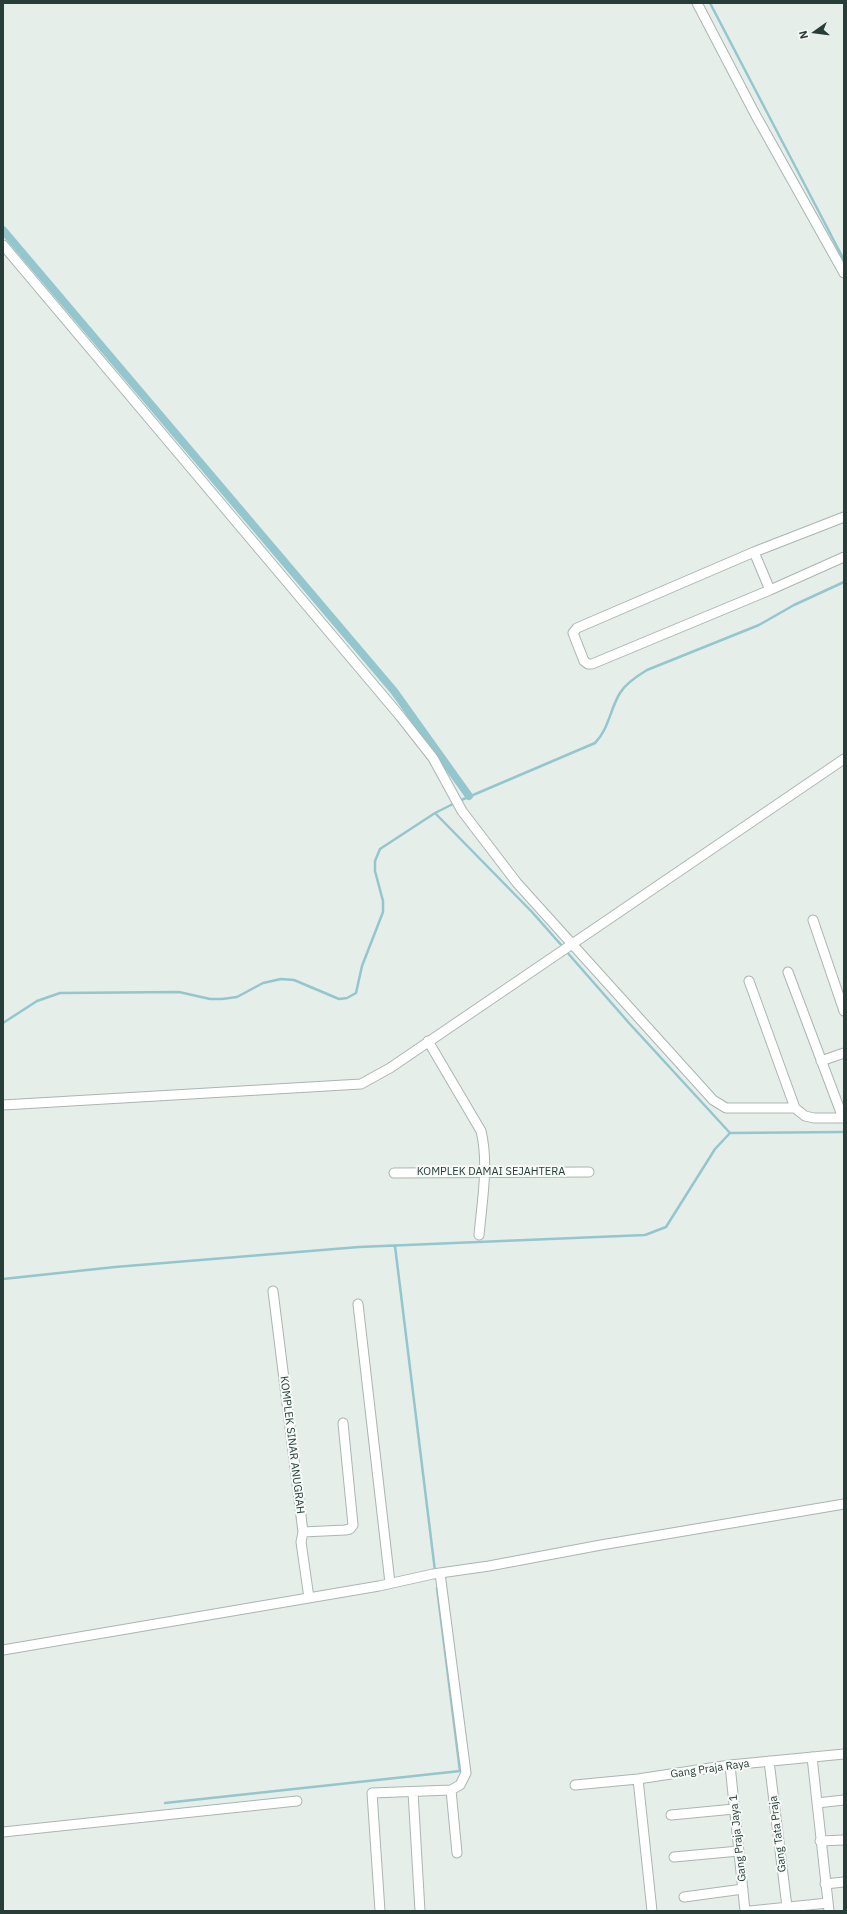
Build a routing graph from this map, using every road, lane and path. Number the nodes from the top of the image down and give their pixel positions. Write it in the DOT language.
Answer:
graph roads {
  1 [pos="697,3"];
  2 [pos="3,246"];
  3 [pos="844,273"];
  4 [pos="844,517"];
  5 [pos="754,552"];
  6 [pos="844,557"];
  7 [pos="770,590"];
  8 [pos="844,759"];
  9 [pos="813,920"];
  10 [pos="570,944"];
  11 [pos="788,972"];
  12 [pos="750,981"];
  13 [pos="844,1011"];
  14 [pos="428,1041"];
  15 [pos="844,1052"];
  16 [pos="821,1061"];
  17 [pos="3,1105"];
  18 [pos="795,1108"];
  19 [pos="843,1118"];
  20 [pos="484,1171"];
  21 [pos="589,1172"];
  22 [pos="394,1173"];
  23 [pos="479,1235"];
  24 [pos="273,1291"];
  25 [pos="358,1304"];
  26 [pos="343,1423"];
  27 [pos="844,1504"];
  28 [pos="303,1532"];
  29 [pos="437,1573"];
  30 [pos="390,1583"];
  31 [pos="309,1598"];
  32 [pos="3,1650"];
  33 [pos="844,1754"];
  34 [pos="812,1757"];
  35 [pos="769,1761"];
  36 [pos="730,1765"];
  37 [pos="638,1779"];
  38 [pos="575,1786"];
  39 [pos="451,1790"];
  40 [pos="413,1792"];
  41 [pos="844,1800"];
  42 [pos="297,1801"];
  43 [pos="816,1803"];
  44 [pos="734,1809"];
  45 [pos="672,1815"];
  46 [pos="3,1832"];
  47 [pos="844,1840"];
  48 [pos="820,1841"];
  49 [pos="739,1851"];
  50 [pos="457,1853"];
  51 [pos="674,1857"];
  52 [pos="844,1882"];
  53 [pos="825,1884"];
  54 [pos="743,1889"];
  55 [pos="684,1897"];
  56 [pos="787,1907"];
  57 [pos="828,1907"];
  58 [pos="380,1911"];
  59 [pos="420,1911"];
  60 [pos="652,1911"];
  61 [pos="745,1911"];
  62 [pos="750,1911"];
  1 -- 3 [label="street"];
  2 -- 10 [label="street"];
  4 -- 5 [label="street"];
  5 -- 7 [label="street"];
  5 -- 7 [label="street"];
  6 -- 7 [label="street"];
  8 -- 10 [label="street"];
  9 -- 13 [label="street"];
  10 -- 14 [label="street"];
  10 -- 18 [label="street"];
  11 -- 16 [label="street"];
  12 -- 18 [label="street"];
  14 -- 17 [label="street"];
  14 -- 20 [label="street"];
  15 -- 16 [label="street"];
  16 -- 19 [label="street"];
  18 -- 19 [label="street"];
  20 -- 21 [label="street, KOMPLEK DAMAI SEJAHTERA"];
  20 -- 22 [label="street, KOMPLEK DAMAI SEJAHTERA"];
  20 -- 23 [label="street"];
  24 -- 28 [label="street, KOMPLEK SINAR ANUGRAH"];
  25 -- 30 [label="street"];
  26 -- 28 [label="street"];
  27 -- 29 [label="street"];
  28 -- 31 [label="street, KOMPLEK SINAR ANUGRAH"];
  29 -- 30 [label="street"];
  29 -- 39 [label="street"];
  30 -- 31 [label="street"];
  31 -- 32 [label="street"];
  33 -- 34 [label="street, Gang Praja Raya"];
  34 -- 35 [label="street, Gang Praja Raya"];
  34 -- 43 [label="street"];
  35 -- 36 [label="street, Gang Praja Raya"];
  35 -- 56 [label="street, Gang Tata Praja"];
  36 -- 37 [label="street, Gang Praja Raya"];
  36 -- 44 [label="street, Gang Praja Jaya 1"];
  37 -- 38 [label="street, Gang Praja Raya"];
  37 -- 60 [label="street"];
  39 -- 40 [label="street"];
  39 -- 50 [label="street"];
  40 -- 58 [label="street"];
  40 -- 59 [label="street"];
  41 -- 43 [label="street"];
  42 -- 46 [label="street"];
  43 -- 48 [label="street"];
  44 -- 45 [label="street"];
  44 -- 49 [label="street, Gang Praja Jaya 1"];
  47 -- 48 [label="street"];
  48 -- 53 [label="street"];
  49 -- 51 [label="street"];
  49 -- 54 [label="street, Gang Praja Jaya 1"];
  52 -- 53 [label="street"];
  53 -- 57 [label="street"];
  54 -- 55 [label="street"];
  54 -- 61 [label="street, Gang Praja Jaya 1"];
  56 -- 57 [label="street"];
  56 -- 62 [label="street"];
}
